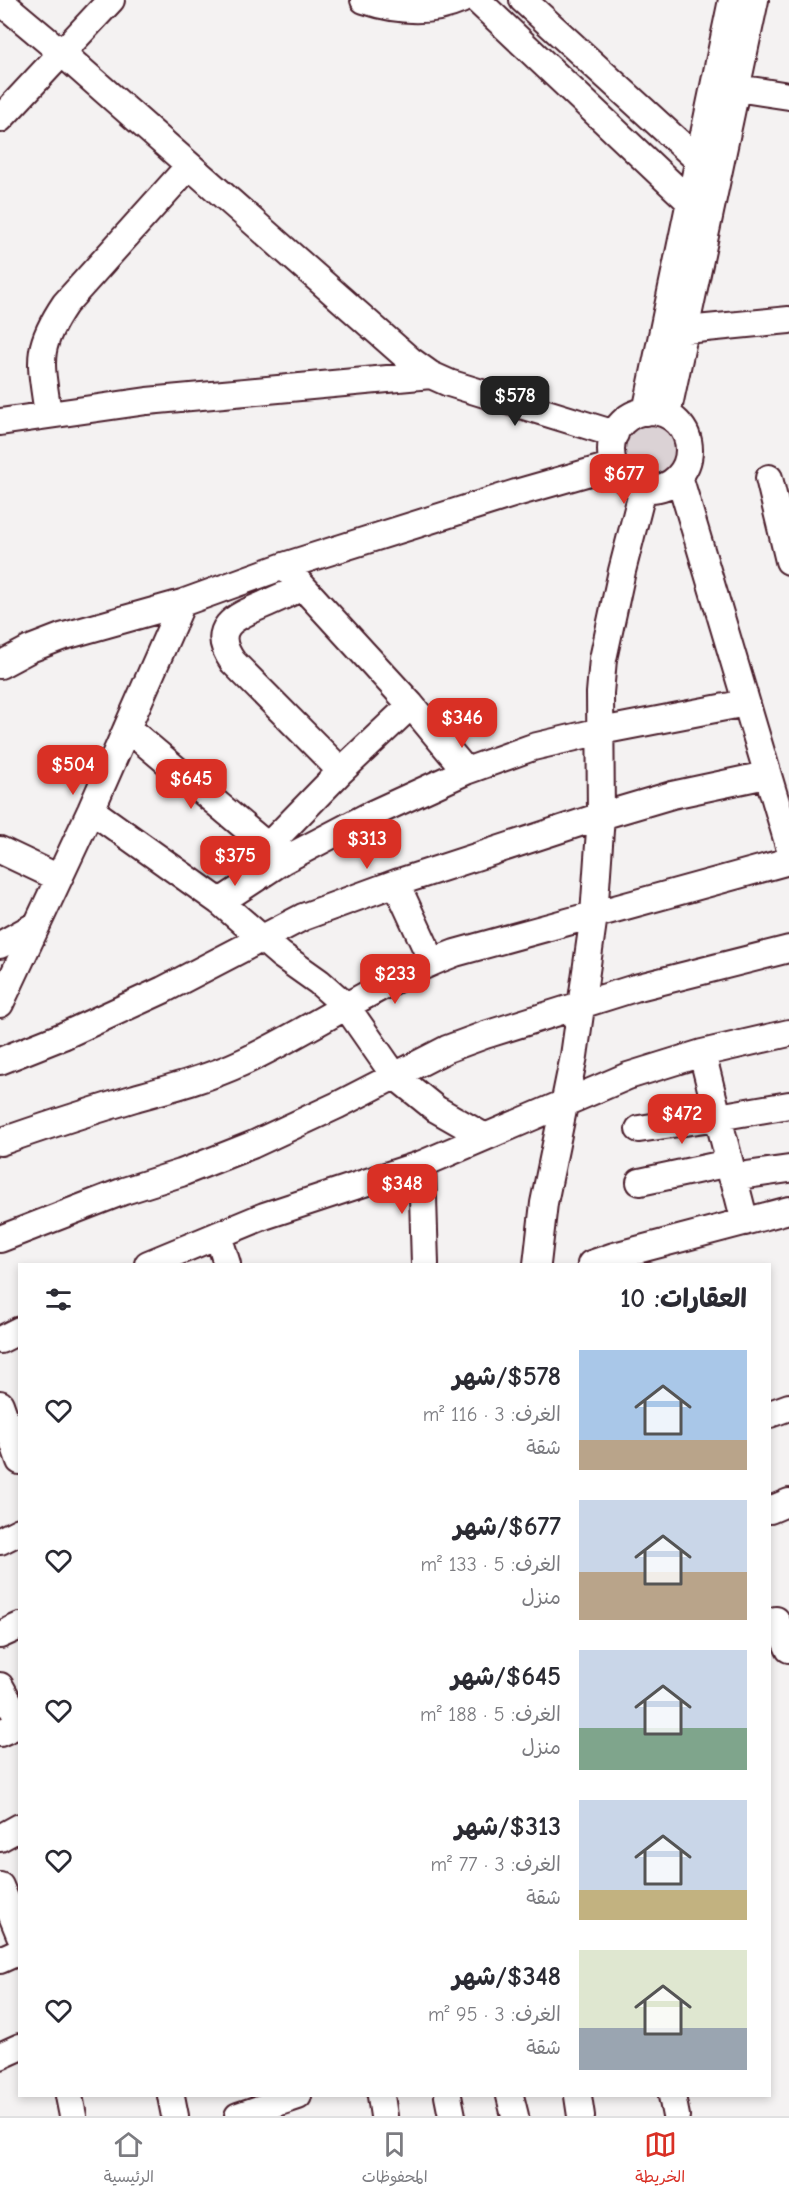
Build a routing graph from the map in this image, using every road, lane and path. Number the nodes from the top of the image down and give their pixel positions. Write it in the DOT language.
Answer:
graph roads {
  1 [pos="111,0"];
  2 [pos="364,0"];
  3 [pos="461,0"];
  4 [pos="477,0"];
  5 [pos="523,0"];
  6 [pos="732,0"];
  7 [pos="755,0"];
  8 [pos="0,1"];
  9 [pos="62,53"];
  10 [pos="737,88"];
  11 [pos="789,96"];
  12 [pos="0,119"];
  13 [pos="698,160"];
  14 [pos="189,166"];
  15 [pos="690,202"];
  16 [pos="789,320"];
  17 [pos="686,330"];
  18 [pos="431,375"];
  19 [pos="656,413"];
  20 [pos="48,414"];
  21 [pos="0,422"];
  22 [pos="615,434"];
  23 [pos="614,465"];
  24 [pos="679,476"];
  25 [pos="769,478"];
  26 [pos="643,489"];
  27 [pos="789,561"];
  28 [pos="284,566"];
  29 [pos="303,587"];
  30 [pos="182,603"];
  31 [pos="0,664"];
  32 [pos="746,703"];
  33 [pos="411,705"];
  34 [pos="127,728"];
  35 [pos="601,731"];
  36 [pos="341,771"];
  37 [pos="466,771"];
  38 [pos="766,775"];
  39 [pos="91,810"];
  40 [pos="601,816"];
  41 [pos="789,846"];
  42 [pos="0,850"];
  43 [pos="276,853"];
  44 [pos="789,861"];
  45 [pos="59,878"];
  46 [pos="396,883"];
  47 [pos="220,902"];
  48 [pos="594,915"];
  49 [pos="36,926"];
  50 [pos="262,937"];
  51 [pos="0,945"];
  52 [pos="789,950"];
  53 [pos="432,961"];
  54 [pos="583,1003"];
  55 [pos="0,1004"];
  56 [pos="346,1006"];
  57 [pos="789,1034"];
  58 [pos="702,1053"];
  59 [pos="0,1061"];
  60 [pos="394,1075"];
  61 [pos="565,1102"];
  62 [pos="789,1105"];
  63 [pos="718,1117"];
  64 [pos="639,1129"];
  65 [pos="486,1137"];
  66 [pos="0,1142"];
  67 [pos="422,1164"];
  68 [pos="789,1169"];
  69 [pos="730,1170"];
  70 [pos="640,1182"];
  71 [pos="789,1210"];
  72 [pos="745,1222"];
  73 [pos="218,1235"];
  74 [pos="0,1239"];
  75 [pos="150,1263"];
  76 [pos="227,1263"];
  77 [pos="425,1263"];
  78 [pos="537,1263"];
  79 [pos="594,1263"];
  80 [pos="18,1331"];
  81 [pos="0,1340"];
  82 [pos="0,1404"];
  83 [pos="789,1407"];
  84 [pos="771,1414"];
  85 [pos="13,1447"];
  86 [pos="18,1532"];
  87 [pos="0,1541"];
  88 [pos="778,1619"];
  89 [pos="18,1627"];
  90 [pos="0,1635"];
  91 [pos="789,1649"];
  92 [pos="0,1686"];
  93 [pos="18,1719"];
  94 [pos="18,1724"];
  95 [pos="0,1733"];
  96 [pos="18,1828"];
  97 [pos="0,1838"];
  98 [pos="0,1886"];
  99 [pos="18,1930"];
  100 [pos="18,1952"];
  101 [pos="0,1960"];
  102 [pos="18,2048"];
  103 [pos="0,2056"];
  104 [pos="69,2097"];
  105 [pos="171,2097"];
  106 [pos="295,2097"];
  107 [pos="381,2097"];
  108 [pos="448,2097"];
  109 [pos="510,2097"];
  110 [pos="578,2097"];
  111 [pos="672,2097"];
  112 [pos="273,2105"];
  113 [pos="73,2116"];
  114 [pos="175,2116"];
  115 [pos="238,2116"];
  116 [pos="384,2116"];
  117 [pos="452,2116"];
  118 [pos="515,2116"];
  119 [pos="581,2116"];
  120 [pos="676,2116"];
  1 -- 9 [label="street"];
  2 -- 3 [label="street"];
  4 -- 15 [label="street"];
  5 -- 13 [label="street"];
  6 -- 13 [label="street"];
  7 -- 10 [label="street"];
  8 -- 9 [label="street"];
  9 -- 12 [label="street"];
  9 -- 14 [label="street"];
  10 -- 11 [label="street"];
  10 -- 17 [label="street"];
  13 -- 15 [label="street"];
  14 -- 18 [label="street"];
  14 -- 20 [label="street"];
  15 -- 19 [label="street"];
  16 -- 17 [label="street"];
  17 -- 19 [label="street"];
  18 -- 20 [label="street"];
  18 -- 22 [label="street"];
  19 -- 22 [label="street"];
  19 -- 24 [label="street"];
  20 -- 21 [label="street"];
  22 -- 23 [label="street"];
  23 -- 26 [label="street"];
  23 -- 28 [label="street"];
  24 -- 26 [label="street"];
  24 -- 32 [label="street"];
  25 -- 27 [label="street"];
  26 -- 35 [label="street"];
  28 -- 29 [label="street"];
  28 -- 30 [label="street"];
  29 -- 33 [label="street"];
  29 -- 36 [label="street"];
  30 -- 31 [label="street"];
  30 -- 34 [label="street"];
  32 -- 35 [label="street"];
  32 -- 38 [label="street"];
  33 -- 36 [label="street"];
  33 -- 37 [label="street"];
  34 -- 39 [label="street"];
  34 -- 43 [label="street"];
  35 -- 37 [label="street"];
  35 -- 40 [label="street"];
  36 -- 43 [label="street"];
  37 -- 43 [label="street"];
  38 -- 40 [label="street"];
  38 -- 41 [label="street"];
  39 -- 45 [label="street"];
  39 -- 47 [label="street"];
  40 -- 46 [label="street"];
  40 -- 48 [label="street"];
  42 -- 45 [label="street"];
  43 -- 47 [label="street"];
  44 -- 48 [label="street"];
  45 -- 49 [label="street"];
  46 -- 50 [label="street"];
  46 -- 53 [label="street"];
  47 -- 50 [label="street"];
  48 -- 53 [label="street"];
  48 -- 54 [label="street"];
  49 -- 51 [label="street"];
  49 -- 55 [label="street"];
  50 -- 56 [label="street"];
  50 -- 59 [label="street"];
  52 -- 54 [label="street"];
  53 -- 56 [label="street"];
  54 -- 60 [label="street"];
  54 -- 61 [label="street"];
  56 -- 60 [label="street"];
  56 -- 66 [label="street"];
  57 -- 58 [label="street"];
  58 -- 61 [label="street"];
  58 -- 63 [label="street"];
  60 -- 65 [label="street"];
  60 -- 74 [label="street"];
  61 -- 65 [label="street"];
  61 -- 78 [label="street"];
  62 -- 63 [label="street"];
  63 -- 64 [label="street"];
  63 -- 69 [label="street"];
  65 -- 67 [label="street"];
  67 -- 73 [label="street"];
  67 -- 77 [label="street"];
  68 -- 69 [label="street"];
  69 -- 70 [label="street"];
  69 -- 72 [label="street"];
  71 -- 72 [label="street"];
  72 -- 79 [label="street"];
  73 -- 75 [label="street"];
  73 -- 76 [label="street"];
  80 -- 81 [label="street"];
  82 -- 85 [label="street"];
  83 -- 84 [label="street"];
  86 -- 87 [label="street"];
  88 -- 91 [label="street"];
  89 -- 90 [label="street"];
  92 -- 93 [label="street"];
  94 -- 95 [label="street"];
  96 -- 97 [label="street"];
  98 -- 99 [label="street"];
  100 -- 101 [label="street"];
  102 -- 103 [label="street"];
  104 -- 113 [label="street"];
  105 -- 114 [label="street"];
  106 -- 112 [label="street"];
  107 -- 116 [label="street"];
  108 -- 117 [label="street"];
  109 -- 118 [label="street"];
  110 -- 119 [label="street"];
  111 -- 120 [label="street"];
  112 -- 115 [label="street"];
}
